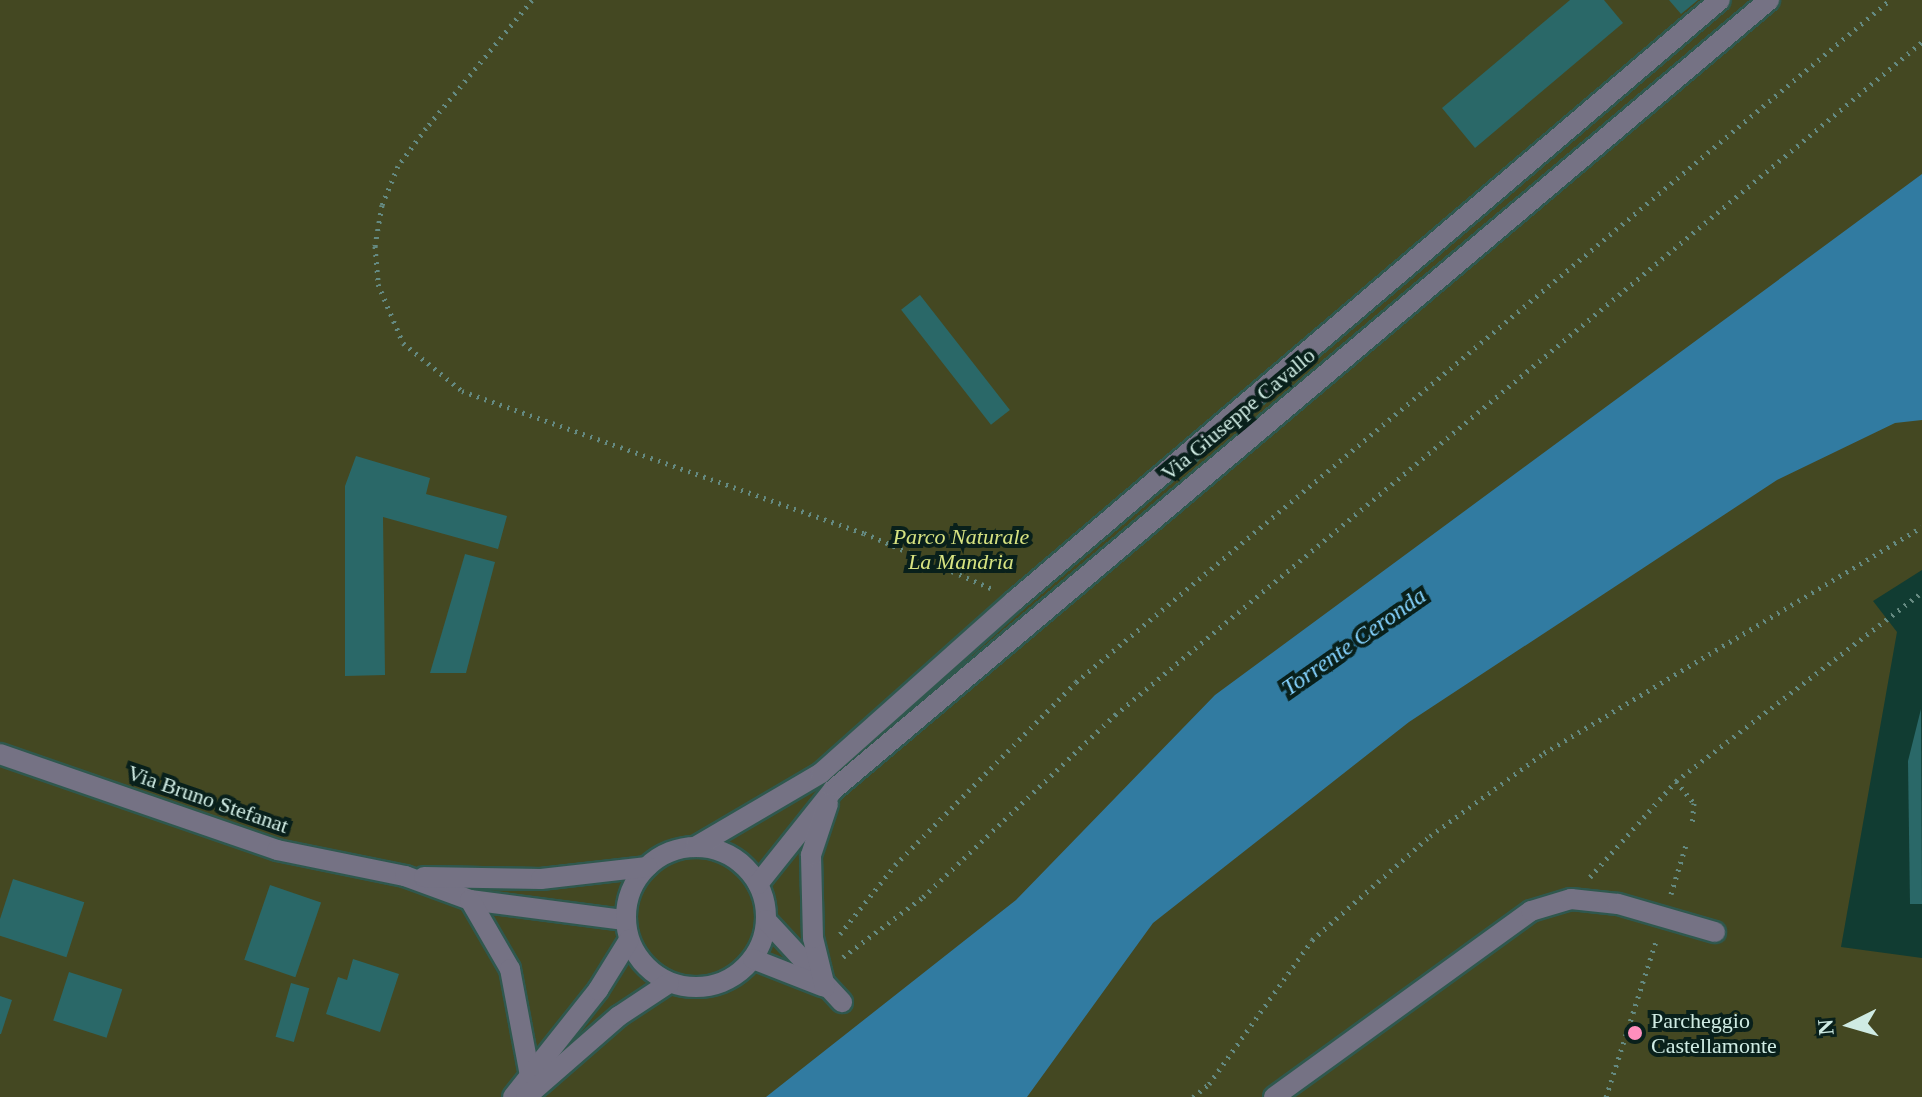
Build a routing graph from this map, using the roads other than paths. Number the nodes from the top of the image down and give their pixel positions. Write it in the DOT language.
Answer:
graph roads {
  1 [pos="1720,0"];
  2 [pos="1769,0"];
  3 [pos="0,754"];
  4 [pos="833,790"];
  5 [pos="695,847"];
  6 [pos="647,867"];
  7 [pos="405,876"];
  8 [pos="758,884"];
  9 [pos="470,900"];
  10 [pos="766,920"];
  11 [pos="627,930"];
  12 [pos="1715,932"];
  13 [pos="753,959"];
  14 [pos="669,983"];
  15 [pos="825,987"];
  16 [pos="842,1002"];
  17 [pos="528,1087"];
  18 [pos="513,1097"];
  19 [pos="1274,1097"];
  1 -- 5 [label="street, Via Giuseppe Cavallo"];
  2 -- 4 [label="street, Via Giuseppe Cavallo"];
  3 -- 7 [label="street, Via Bruno Stefanat"];
  4 -- 8 [label="street, Via Giuseppe Cavallo"];
  4 -- 15 [label="street"];
  5 -- 6 [label="street"];
  5 -- 8 [label="street"];
  6 -- 7 [label="street, Via Bruno Stefanat"];
  6 -- 11 [label="street"];
  7 -- 9 [label="street, Via Bruno Stefanat"];
  8 -- 10 [label="street"];
  9 -- 11 [label="street, Via Bruno Stefanat"];
  9 -- 17 [label="street"];
  10 -- 13 [label="street"];
  10 -- 15 [label="street"];
  11 -- 14 [label="street"];
  11 -- 17 [label="street"];
  12 -- 19 [label="street"];
  13 -- 14 [label="street"];
  13 -- 15 [label="street"];
  14 -- 17 [label="street"];
  15 -- 16 [label="street"];
  17 -- 18 [label="street"];
}
